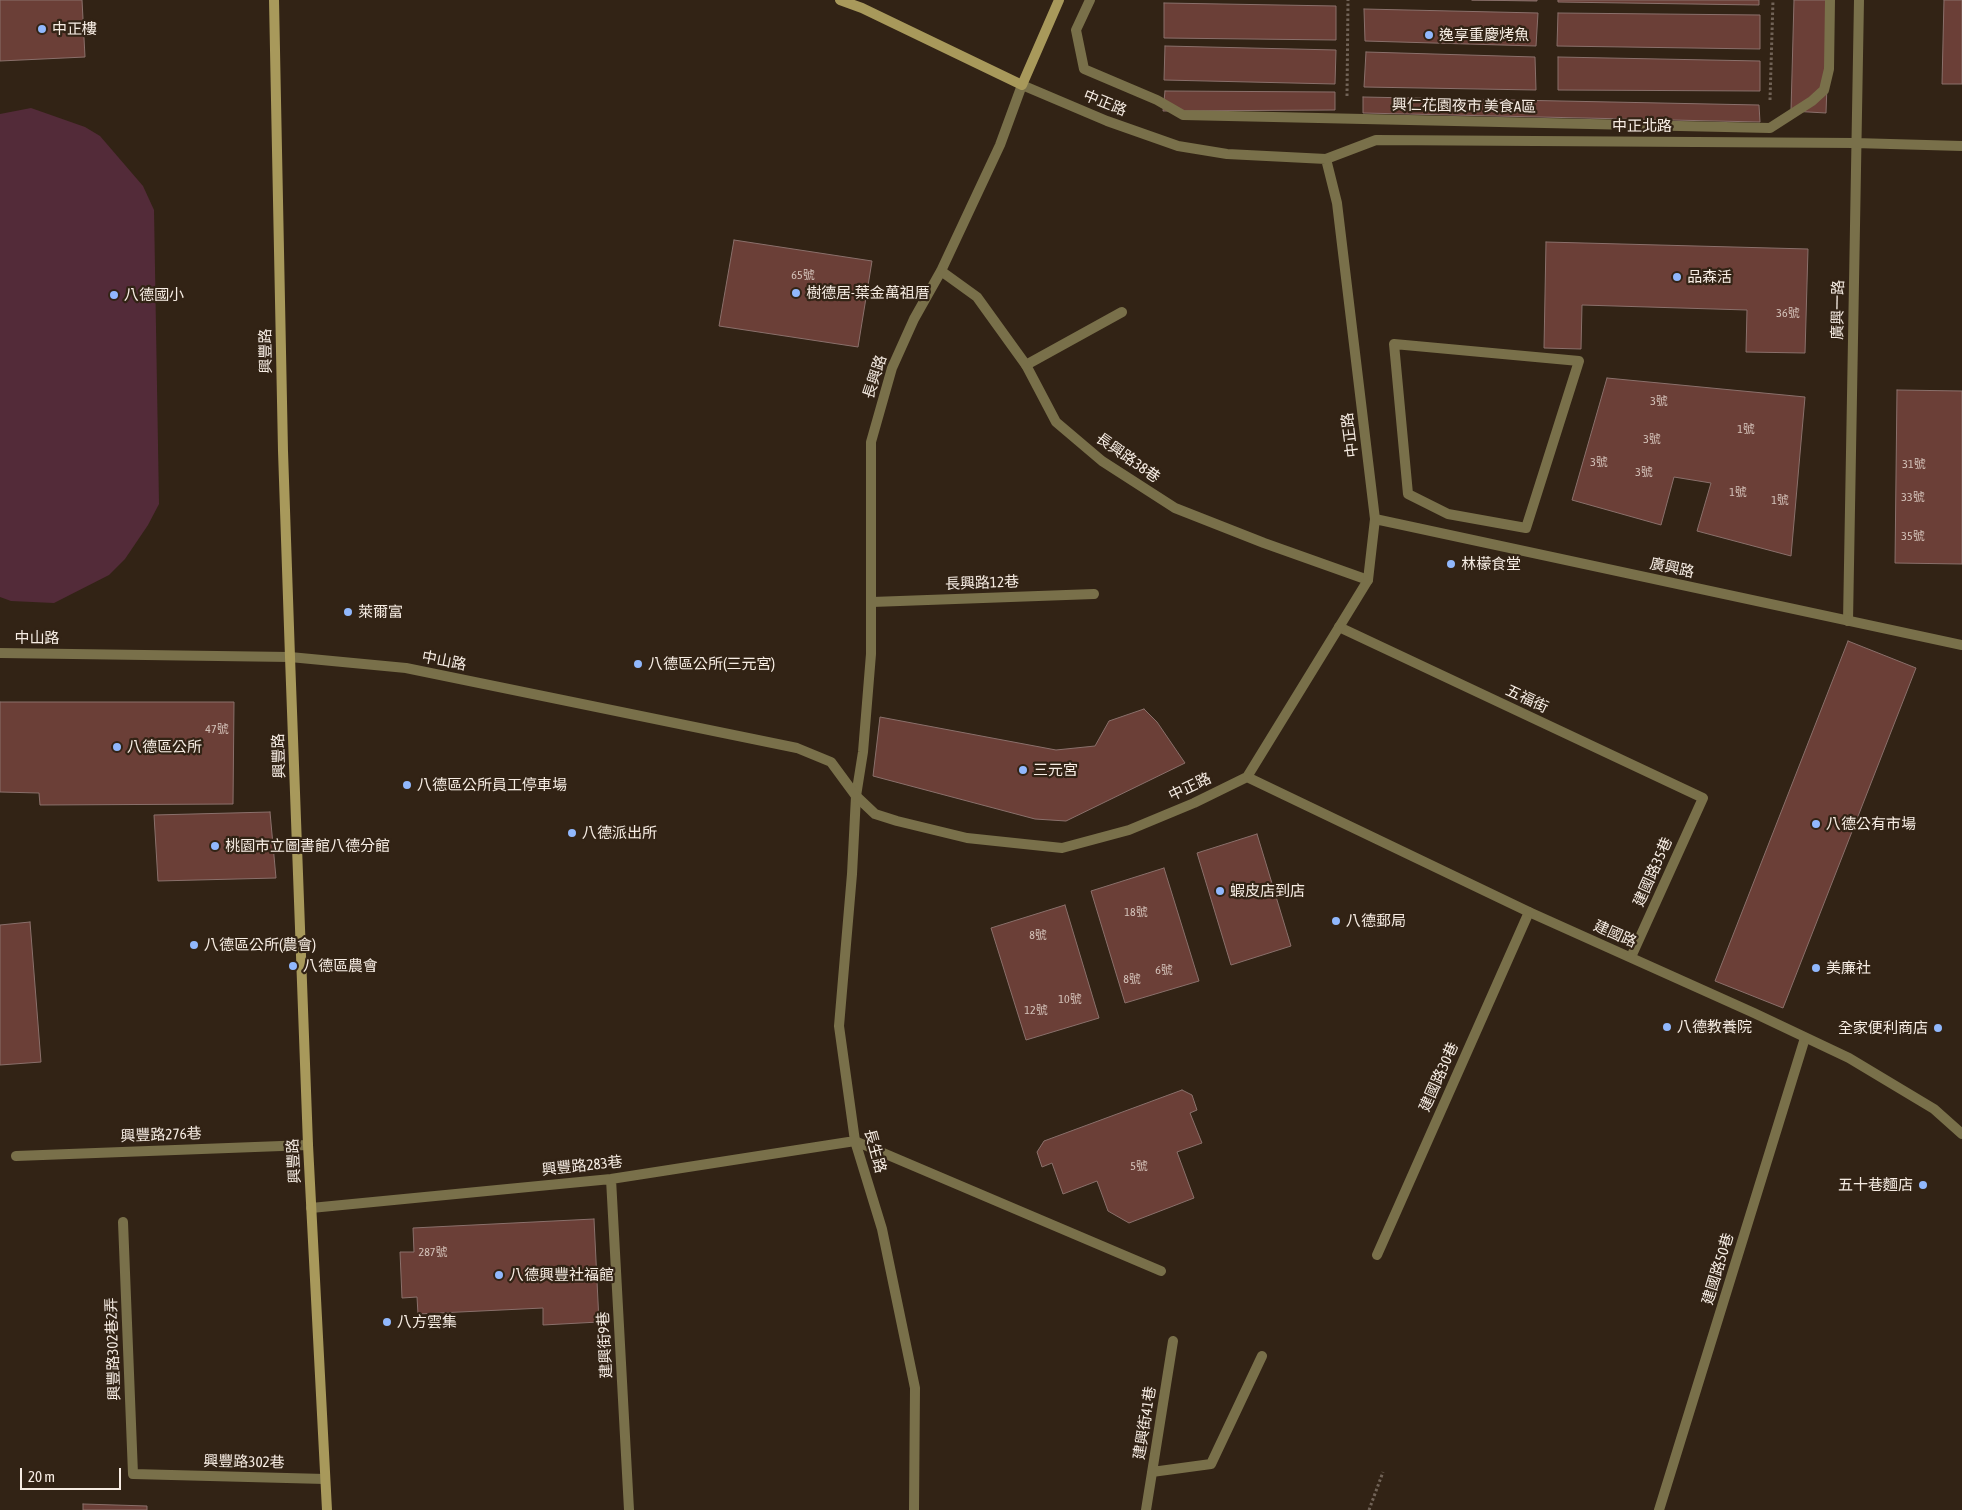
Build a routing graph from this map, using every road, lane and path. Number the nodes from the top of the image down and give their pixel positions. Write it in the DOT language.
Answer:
graph roads {
  1 [pos="274,0"];
  2 [pos="840,0"];
  3 [pos="1059,0"];
  4 [pos="1090,0"];
  5 [pos="1348,0"];
  6 [pos="1773,0"];
  7 [pos="1830,0"];
  8 [pos="1858,0"];
  9 [pos="863,4"];
  10 [pos="1022,85"];
  11 [pos="1347,118"];
  12 [pos="1770,128"];
  13 [pos="1856,143"];
  14 [pos="1962,146"];
  15 [pos="1326,159"];
  16 [pos="941,271"];
  17 [pos="1122,312"];
  18 [pos="1578,361"];
  19 [pos="1026,365"];
  20 [pos="1375,519"];
  21 [pos="1368,580"];
  22 [pos="1094,594"];
  23 [pos="872,602"];
  24 [pos="1848,621"];
  25 [pos="1339,627"];
  26 [pos="1962,645"];
  27 [pos="0,653"];
  28 [pos="290,657"];
  29 [pos="1247,777"];
  30 [pos="856,796"];
  31 [pos="1703,798"];
  32 [pos="1529,912"];
  33 [pos="1631,958"];
  34 [pos="1805,1038"];
  35 [pos="1962,1134"];
  36 [pos="854,1141"];
  37 [pos="308,1145"];
  38 [pos="16,1156"];
  39 [pos="611,1178"];
  40 [pos="311,1208"];
  41 [pos="123,1222"];
  42 [pos="1376,1255"];
  43 [pos="1161,1271"];
  44 [pos="1173,1341"];
  45 [pos="1262,1356"];
  46 [pos="1152,1472"];
  47 [pos="1383,1472"];
  48 [pos="133,1474"];
  49 [pos="325,1479"];
  50 [pos="327,1510"];
  51 [pos="629,1510"];
  52 [pos="914,1510"];
  53 [pos="1146,1510"];
  54 [pos="1369,1510"];
  55 [pos="1660,1510"];
  1 -- 28 [label="main road, 興豐路"];
  2 -- 9 [label="main road, 中正路"];
  3 -- 10 [label="main road, 長興路"];
  4 -- 11 [label="street, 興仁花園夜市 美食A區"];
  5 -- 11 [label="path"];
  6 -- 12 [label="path"];
  7 -- 12 [label="street"];
  8 -- 13 [label="street, 廣興一路"];
  9 -- 10 [label="main road, 中正路"];
  10 -- 15 [label="street, 中正路"];
  10 -- 16 [label="street, 長興路"];
  11 -- 12 [label="street, 興仁花園夜市 美食A區"];
  13 -- 14 [label="street, 中正北路"];
  13 -- 15 [label="street, 中正北路"];
  13 -- 24 [label="street, 廣興一路"];
  15 -- 20 [label="street, 中正路"];
  16 -- 19 [label="street, 長興路38巷"];
  16 -- 23 [label="street, 長興路"];
  17 -- 19 [label="street"];
  18 -- 18 [label="street"];
  19 -- 21 [label="street, 長興路38巷"];
  20 -- 21 [label="street, 中正路"];
  20 -- 24 [label="street, 廣興路"];
  21 -- 25 [label="street, 中正路"];
  22 -- 23 [label="street, 長興路12巷"];
  23 -- 30 [label="street, 長興路"];
  24 -- 26 [label="street, 廣興路"];
  25 -- 29 [label="street, 中正路"];
  25 -- 31 [label="street, 五福街"];
  27 -- 28 [label="street, 中山路"];
  28 -- 30 [label="street, 中山路"];
  28 -- 37 [label="main road, 興豐路"];
  29 -- 30 [label="street, 中正路"];
  29 -- 32 [label="street, 建國路"];
  30 -- 36 [label="street, 長生路"];
  31 -- 33 [label="street, 建國路35巷"];
  32 -- 33 [label="street, 建國路"];
  32 -- 42 [label="street, 建國路30巷"];
  33 -- 34 [label="street, 建國路"];
  34 -- 35 [label="street, 建國路"];
  34 -- 55 [label="street, 建國路50巷"];
  36 -- 39 [label="street, 興豐路283巷"];
  36 -- 43 [label="street"];
  36 -- 52 [label="street, 長生路"];
  37 -- 38 [label="street, 興豐路276巷"];
  37 -- 40 [label="main road, 興豐路"];
  39 -- 40 [label="street, 興豐路283巷"];
  39 -- 51 [label="street, 建興街9巷"];
  40 -- 49 [label="main road, 興豐路"];
  41 -- 48 [label="street, 興豐路302巷2弄"];
  44 -- 46 [label="street, 建興街41巷"];
  45 -- 46 [label="street"];
  46 -- 53 [label="street, 建興街41巷"];
  47 -- 54 [label="path"];
  48 -- 49 [label="street, 興豐路302巷"];
  49 -- 50 [label="main road, 興豐路"];
}
